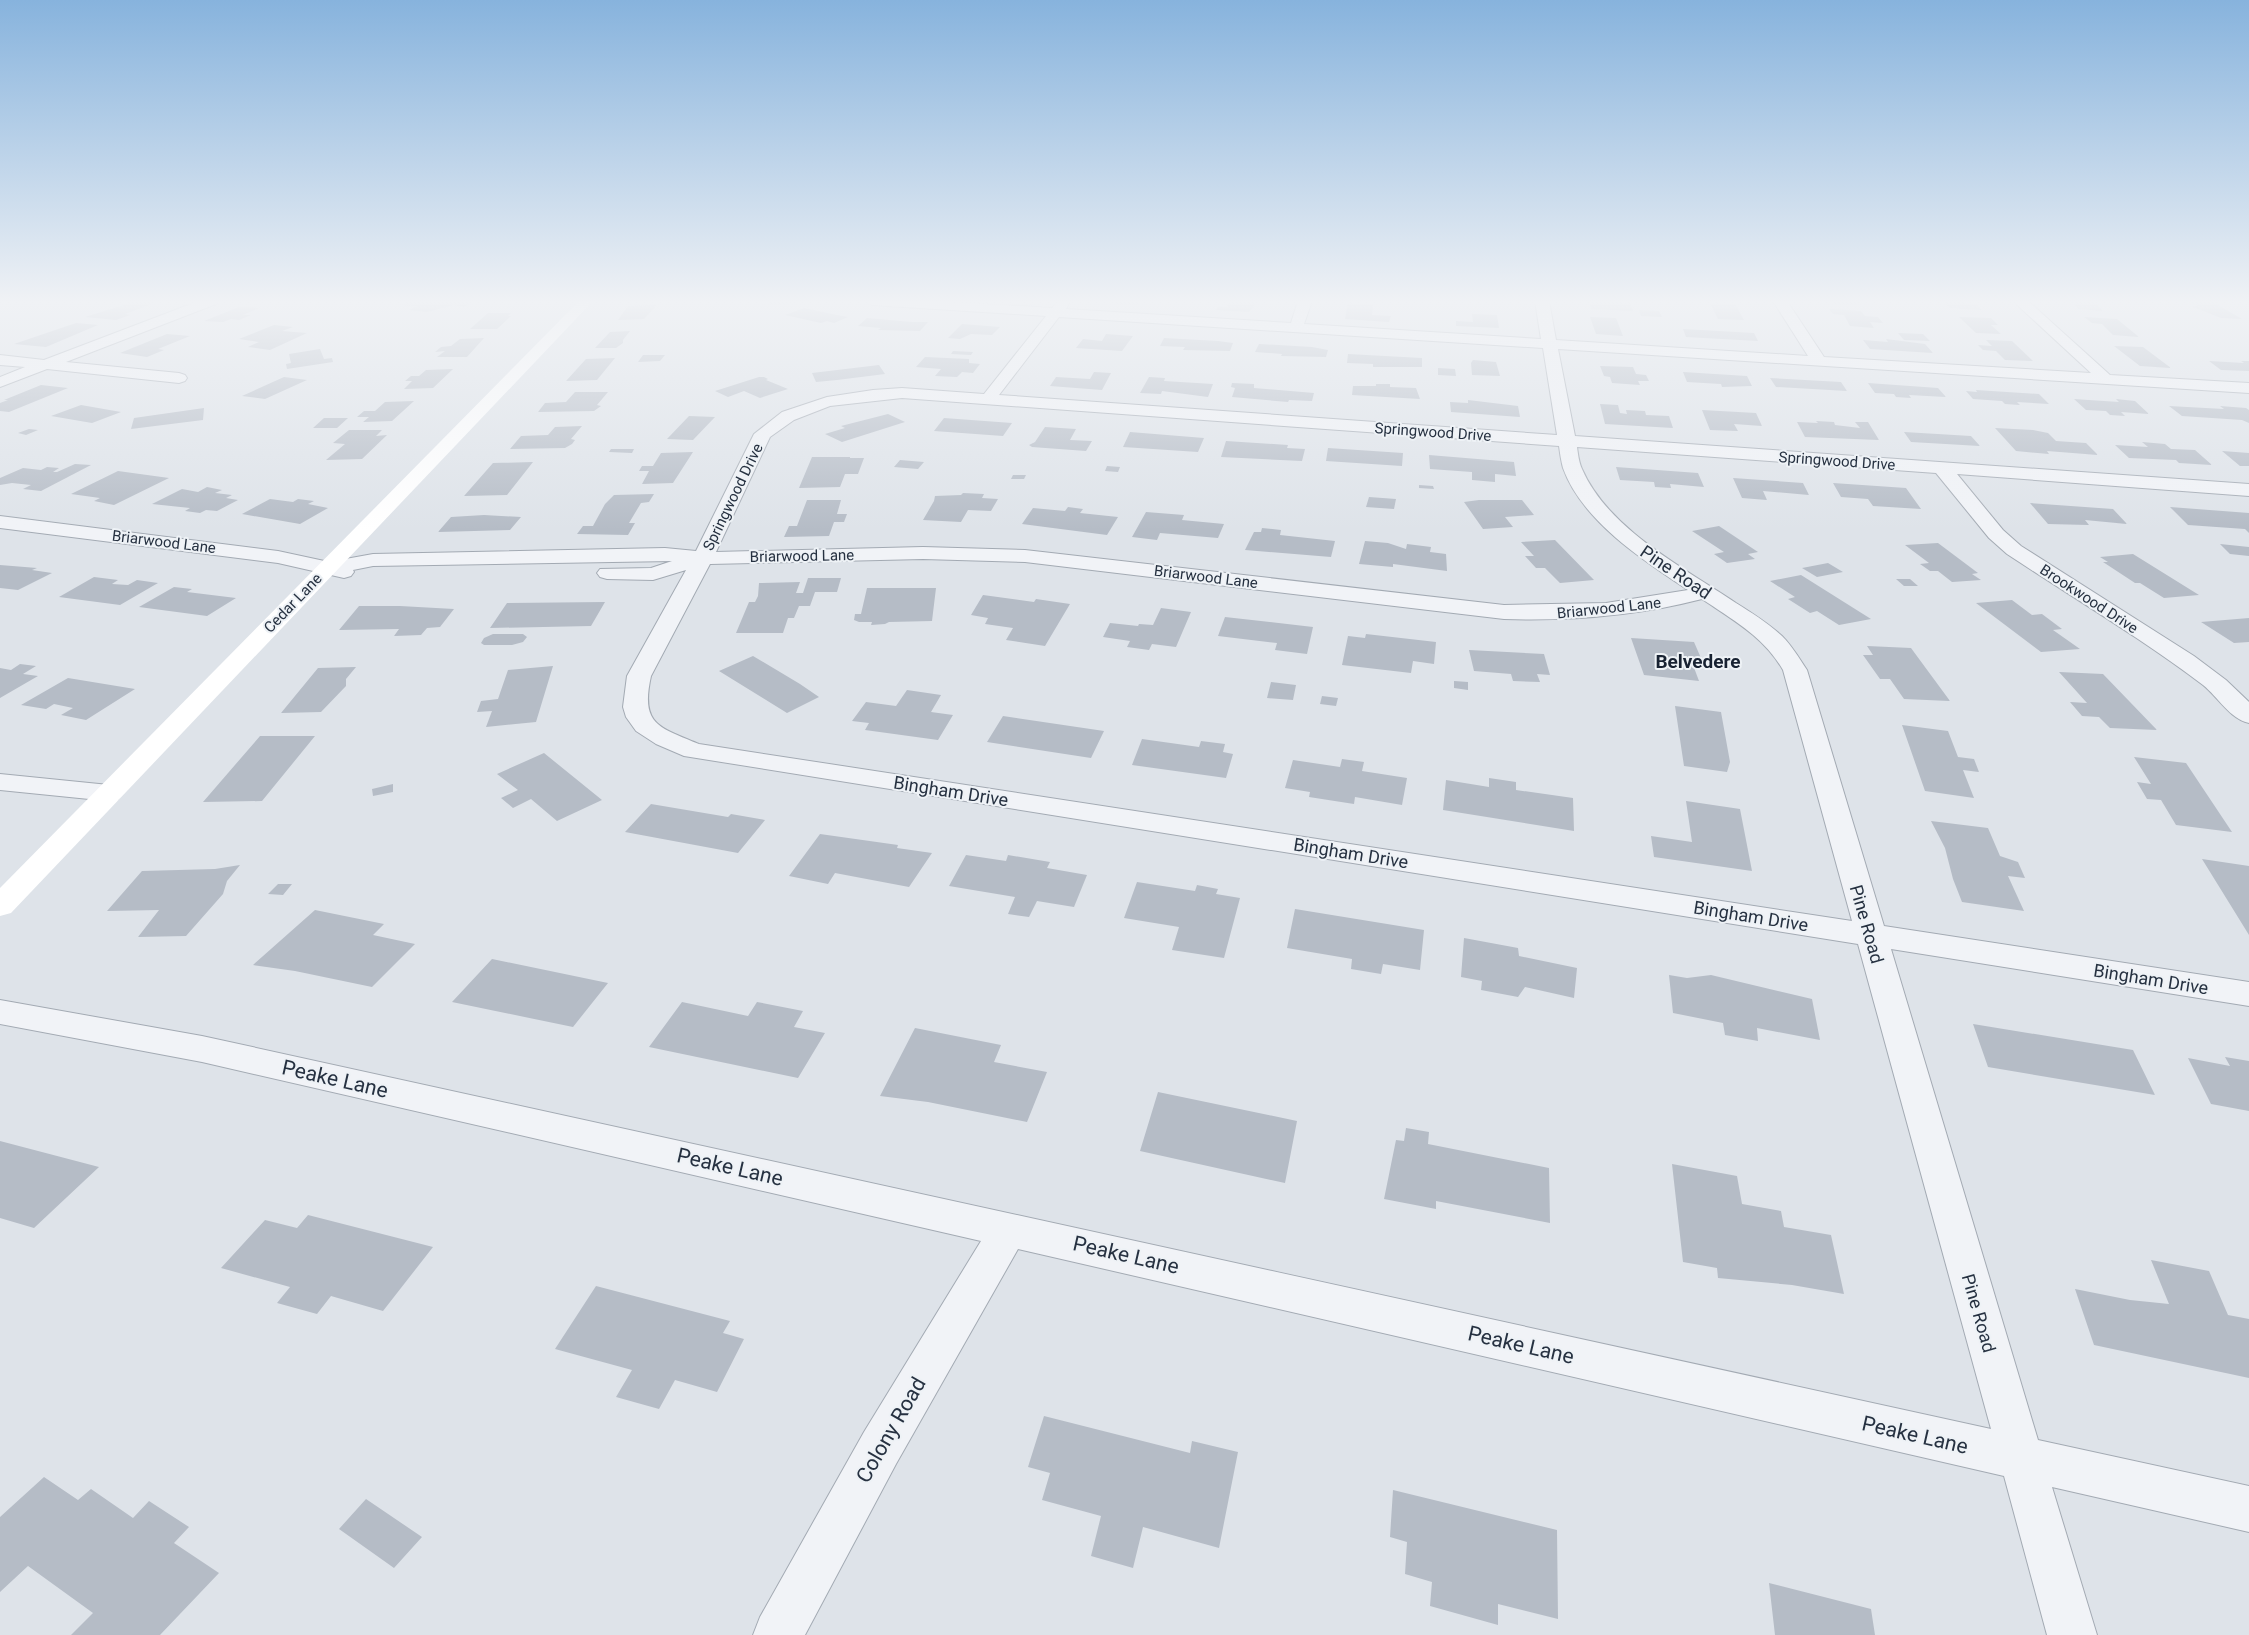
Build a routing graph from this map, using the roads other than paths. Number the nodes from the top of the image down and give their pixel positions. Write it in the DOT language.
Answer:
graph roads {
  1 [pos="13,377"];
  2 [pos="172,377"];
  3 [pos="512,377"];
  4 [pos="1005,377"];
  5 [pos="1555,377"];
  6 [pos="2079,377"];
  7 [pos="179,378"];
  8 [pos="2106,379"];
  9 [pos="0,382"];
  10 [pos="2249,388"];
  11 [pos="988,399"];
  12 [pos="1566,441"];
  13 [pos="1942,468"];
  14 [pos="2249,490"];
  15 [pos="0,522"];
  16 [pos="703,558"];
  17 [pos="327,569"];
  18 [pos="1706,592"];
  19 [pos="2249,716"];
  20 [pos="0,782"];
  21 [pos="109,793"];
  22 [pos="0,906"];
  23 [pos="1870,934"];
  24 [pos="2249,994"];
  25 [pos="0,1012"];
  26 [pos="1009,1229"];
  27 [pos="2021,1459"];
  28 [pos="2249,1509"];
  29 [pos="778,1635"];
  30 [pos="2072,1635"];
  1 -- 9 [label="street"];
  2 -- 7 [label="street"];
  3 -- 17 [label="main road, Cedar Lane"];
  4 -- 11 [label="street"];
  5 -- 12 [label="street, Pine Road"];
  6 -- 8 [label="street"];
  8 -- 10 [label="street"];
  11 -- 12 [label="street, Springwood Drive"];
  11 -- 16 [label="street, Springwood Drive"];
  12 -- 13 [label="street, Springwood Drive"];
  12 -- 18 [label="street, Pine Road"];
  13 -- 14 [label="street, Springwood Drive"];
  13 -- 19 [label="street, Brookwood Drive"];
  15 -- 17 [label="street, Briarwood Lane"];
  16 -- 17 [label="street, Briarwood Lane"];
  16 -- 18 [label="street, Briarwood Lane"];
  16 -- 23 [label="street, Bingham Drive"];
  17 -- 21 [label="main road, Cedar Lane"];
  18 -- 23 [label="street, Pine Road"];
  20 -- 21 [label="street"];
  21 -- 22 [label="main road, Cedar Lane"];
  23 -- 24 [label="street, Bingham Drive"];
  23 -- 27 [label="street, Pine Road"];
  25 -- 26 [label="street, Peake Lane"];
  26 -- 27 [label="street, Peake Lane"];
  26 -- 29 [label="street, Colony Road"];
  27 -- 28 [label="street, Peake Lane"];
  27 -- 30 [label="street, Pine Road"];
}
